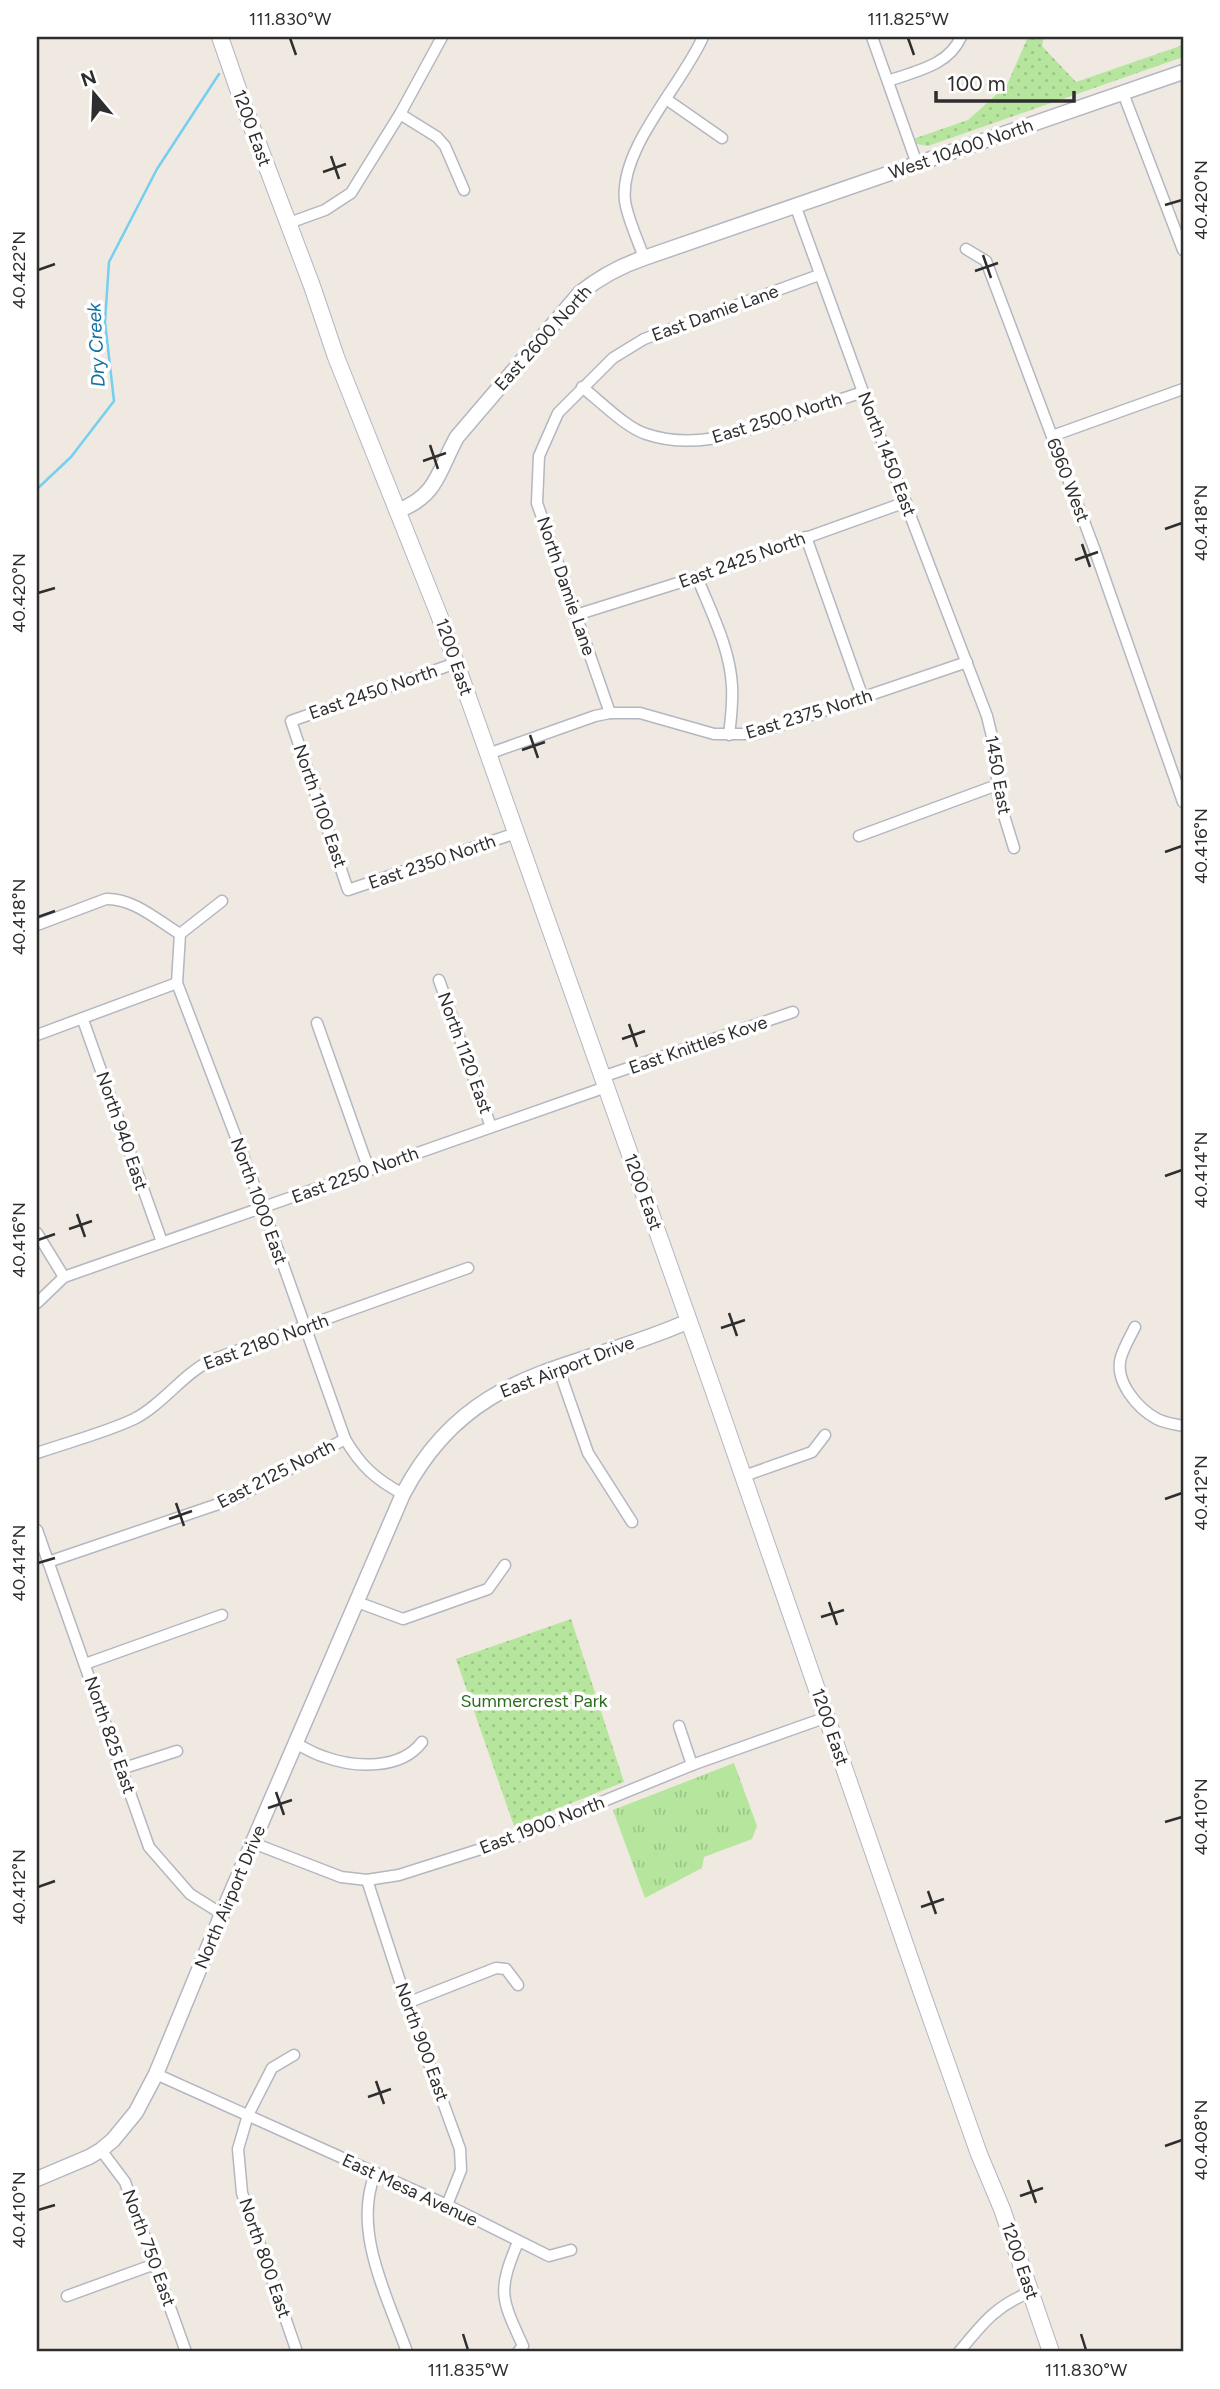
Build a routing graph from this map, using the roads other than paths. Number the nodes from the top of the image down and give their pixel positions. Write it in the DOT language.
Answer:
graph roads {
  1 [pos="220,37"];
  2 [pos="442,37"];
  3 [pos="703,37"];
  4 [pos="872,37"];
  5 [pos="961,37"];
  6 [pos="1183,72"];
  7 [pos="888,82"];
  8 [pos="1124,93"];
  9 [pos="666,99"];
  10 [pos="400,114"];
  11 [pos="722,138"];
  12 [pos="917,164"];
  13 [pos="857,184"];
  14 [pos="464,190"];
  15 [pos="795,205"];
  16 [pos="289,222"];
  17 [pos="966,249"];
  18 [pos="1183,250"];
  19 [pos="644,258"];
  20 [pos="819,275"];
  21 [pos="613,358"];
  22 [pos="582,387"];
  23 [pos="1183,388"];
  24 [pos="863,392"];
  25 [pos="1052,436"];
  26 [pos="906,502"];
  27 [pos="397,511"];
  28 [pos="806,537"];
  29 [pos="697,577"];
  30 [pos="576,615"];
  31 [pos="967,662"];
  32 [pos="456,663"];
  33 [pos="863,698"];
  34 [pos="982,702"];
  35 [pos="610,713"];
  36 [pos="291,721"];
  37 [pos="729,735"];
  38 [pos="488,754"];
  39 [pos="997,785"];
  40 [pos="1183,802"];
  41 [pos="516,833"];
  42 [pos="859,836"];
  43 [pos="1014,848"];
  44 [pos="348,890"];
  45 [pos="222,901"];
  46 [pos="37,925"];
  47 [pos="180,934"];
  48 [pos="439,979"];
  49 [pos="177,983"];
  50 [pos="793,1012"];
  51 [pos="83,1020"];
  52 [pos="317,1023"];
  53 [pos="37,1035"];
  54 [pos="604,1082"];
  55 [pos="491,1127"];
  56 [pos="369,1170"];
  57 [pos="263,1208"];
  58 [pos="37,1233"];
  59 [pos="162,1242"];
  60 [pos="468,1268"];
  61 [pos="64,1277"];
  62 [pos="37,1303"];
  63 [pos="689,1321"];
  64 [pos="1135,1327"];
  65 [pos="305,1328"];
  66 [pos="558,1367"];
  67 [pos="1183,1426"];
  68 [pos="825,1434"];
  69 [pos="345,1439"];
  70 [pos="37,1453"];
  71 [pos="744,1476"];
  72 [pos="403,1494"];
  73 [pos="632,1521"];
  74 [pos="37,1530"];
  75 [pos="48,1562"];
  76 [pos="505,1565"];
  77 [pos="357,1602"];
  78 [pos="222,1615"];
  79 [pos="85,1664"];
  80 [pos="827,1717"];
  81 [pos="679,1726"];
  82 [pos="422,1742"];
  83 [pos="295,1743"];
  84 [pos="177,1751"];
  85 [pos="692,1765"];
  86 [pos="121,1769"];
  87 [pos="253,1843"];
  88 [pos="367,1880"];
  89 [pos="222,1914"];
  90 [pos="518,1985"];
  91 [pos="407,2003"];
  92 [pos="294,2055"];
  93 [pos="156,2074"];
  94 [pos="248,2116"];
  95 [pos="107,2145"];
  96 [pos="375,2174"];
  97 [pos="37,2179"];
  98 [pos="447,2205"];
  99 [pos="518,2242"];
  100 [pos="571,2250"];
  101 [pos="155,2264"];
  102 [pos="1031,2292"];
  103 [pos="67,2297"];
  104 [pos="521,2349"];
  105 [pos="186,2352"];
  106 [pos="297,2352"];
  107 [pos="407,2352"];
  108 [pos="959,2352"];
  109 [pos="1051,2352"];
  1 -- 16 [label="main road, 1200 East"];
  2 -- 10 [label="street"];
  3 -- 9 [label="street"];
  4 -- 7 [label="street"];
  5 -- 7 [label="street"];
  6 -- 8 [label="street, West 10400 North"];
  7 -- 12 [label="street"];
  8 -- 12 [label="street, West 10400 North"];
  8 -- 18 [label="street"];
  9 -- 11 [label="street"];
  9 -- 19 [label="street"];
  10 -- 14 [label="street"];
  10 -- 16 [label="street"];
  12 -- 13 [label="street, West 10400 North"];
  13 -- 15 [label="street, East 2600 North"];
  15 -- 19 [label="street, East 2600 North"];
  15 -- 20 [label="street, North 1450 East"];
  16 -- 27 [label="main road, 1200 East"];
  17 -- 25 [label="street, 6960 West"];
  19 -- 27 [label="street, East 2600 North"];
  20 -- 21 [label="street, East Damie Lane"];
  20 -- 24 [label="street, North 1450 East"];
  21 -- 22 [label="street, North Damie Lane"];
  22 -- 24 [label="street, East 2500 North"];
  22 -- 30 [label="street, North Damie Lane"];
  23 -- 25 [label="street"];
  24 -- 26 [label="street, North 1450 East"];
  25 -- 40 [label="street, 6960 West"];
  26 -- 28 [label="street, East 2425 North"];
  26 -- 31 [label="street, North 1450 East"];
  27 -- 32 [label="main road, 1200 East"];
  28 -- 29 [label="street, East 2425 North"];
  28 -- 33 [label="street"];
  29 -- 30 [label="street, East 2425 North"];
  29 -- 37 [label="street"];
  30 -- 35 [label="street, North Damie Lane"];
  31 -- 33 [label="street, East 2375 North"];
  31 -- 34 [label="street, North 1450 East"];
  32 -- 36 [label="street, East 2450 North"];
  32 -- 38 [label="main road, 1200 East"];
  33 -- 37 [label="street, East 2375 North"];
  34 -- 39 [label="street, 1450 East"];
  35 -- 37 [label="street, East 2375 North"];
  35 -- 38 [label="street, East 2375 North"];
  36 -- 44 [label="street, North 1100 East"];
  38 -- 41 [label="main road, 1200 East"];
  39 -- 42 [label="street"];
  39 -- 43 [label="street, 1450 East"];
  41 -- 44 [label="street, East 2350 North"];
  41 -- 54 [label="main road, 1200 East"];
  45 -- 47 [label="street"];
  46 -- 47 [label="street"];
  47 -- 49 [label="street, North 1000 East"];
  48 -- 55 [label="street, North 1120 East"];
  49 -- 51 [label="street"];
  49 -- 57 [label="street, North 1000 East"];
  50 -- 54 [label="street, East Knittles Kove"];
  51 -- 53 [label="street"];
  51 -- 59 [label="street, North 940 East"];
  52 -- 56 [label="street"];
  54 -- 55 [label="street, East 2250 North"];
  54 -- 63 [label="main road, 1200 East"];
  55 -- 56 [label="street, East 2250 North"];
  56 -- 57 [label="street, East 2250 North"];
  57 -- 59 [label="street, East 2250 North"];
  57 -- 65 [label="street, North 1000 East"];
  58 -- 61 [label="street"];
  59 -- 61 [label="street, East 2250 North"];
  60 -- 65 [label="street, East 2180 North"];
  61 -- 62 [label="street"];
  63 -- 66 [label="street, East Airport Drive"];
  63 -- 71 [label="main road, 1200 East"];
  64 -- 67 [label="street"];
  65 -- 69 [label="street, North 1000 East"];
  65 -- 70 [label="street, East 2180 North"];
  66 -- 72 [label="street, East Airport Drive"];
  66 -- 73 [label="street"];
  68 -- 71 [label="street"];
  69 -- 72 [label="street, North 1000 East"];
  69 -- 75 [label="street, East 2125 North"];
  71 -- 80 [label="main road, 1200 East"];
  72 -- 77 [label="street, North Airport Drive"];
  74 -- 75 [label="street, North 825 East"];
  75 -- 79 [label="street, North 825 East"];
  76 -- 77 [label="street"];
  77 -- 83 [label="street, North Airport Drive"];
  78 -- 79 [label="street"];
  79 -- 86 [label="street, North 825 East"];
  80 -- 85 [label="street, East 1900 North"];
  80 -- 102 [label="main road, 1200 East"];
  81 -- 85 [label="street"];
  82 -- 83 [label="street"];
  83 -- 87 [label="street, North Airport Drive"];
  84 -- 86 [label="street"];
  85 -- 88 [label="street, East 1900 North"];
  86 -- 89 [label="street, North 825 East"];
  87 -- 88 [label="street, East 1900 North"];
  87 -- 89 [label="street, North Airport Drive"];
  88 -- 91 [label="street, North 900 East"];
  89 -- 93 [label="street, North Airport Drive"];
  90 -- 91 [label="street"];
  91 -- 98 [label="street, North 900 East"];
  92 -- 94 [label="street, North 800 East"];
  93 -- 94 [label="street, East Mesa Avenue"];
  93 -- 95 [label="street, North Airport Drive"];
  94 -- 96 [label="street, East Mesa Avenue"];
  94 -- 106 [label="street, North 800 East"];
  95 -- 97 [label="street"];
  95 -- 101 [label="street, North 750 East"];
  96 -- 98 [label="street, East Mesa Avenue"];
  96 -- 107 [label="street"];
  98 -- 99 [label="street, East Mesa Avenue"];
  99 -- 100 [label="street, East Mesa Avenue"];
  99 -- 104 [label="street"];
  101 -- 103 [label="street"];
  101 -- 105 [label="street, North 750 East"];
  102 -- 108 [label="street"];
  102 -- 109 [label="main road, 1200 East"];
}
